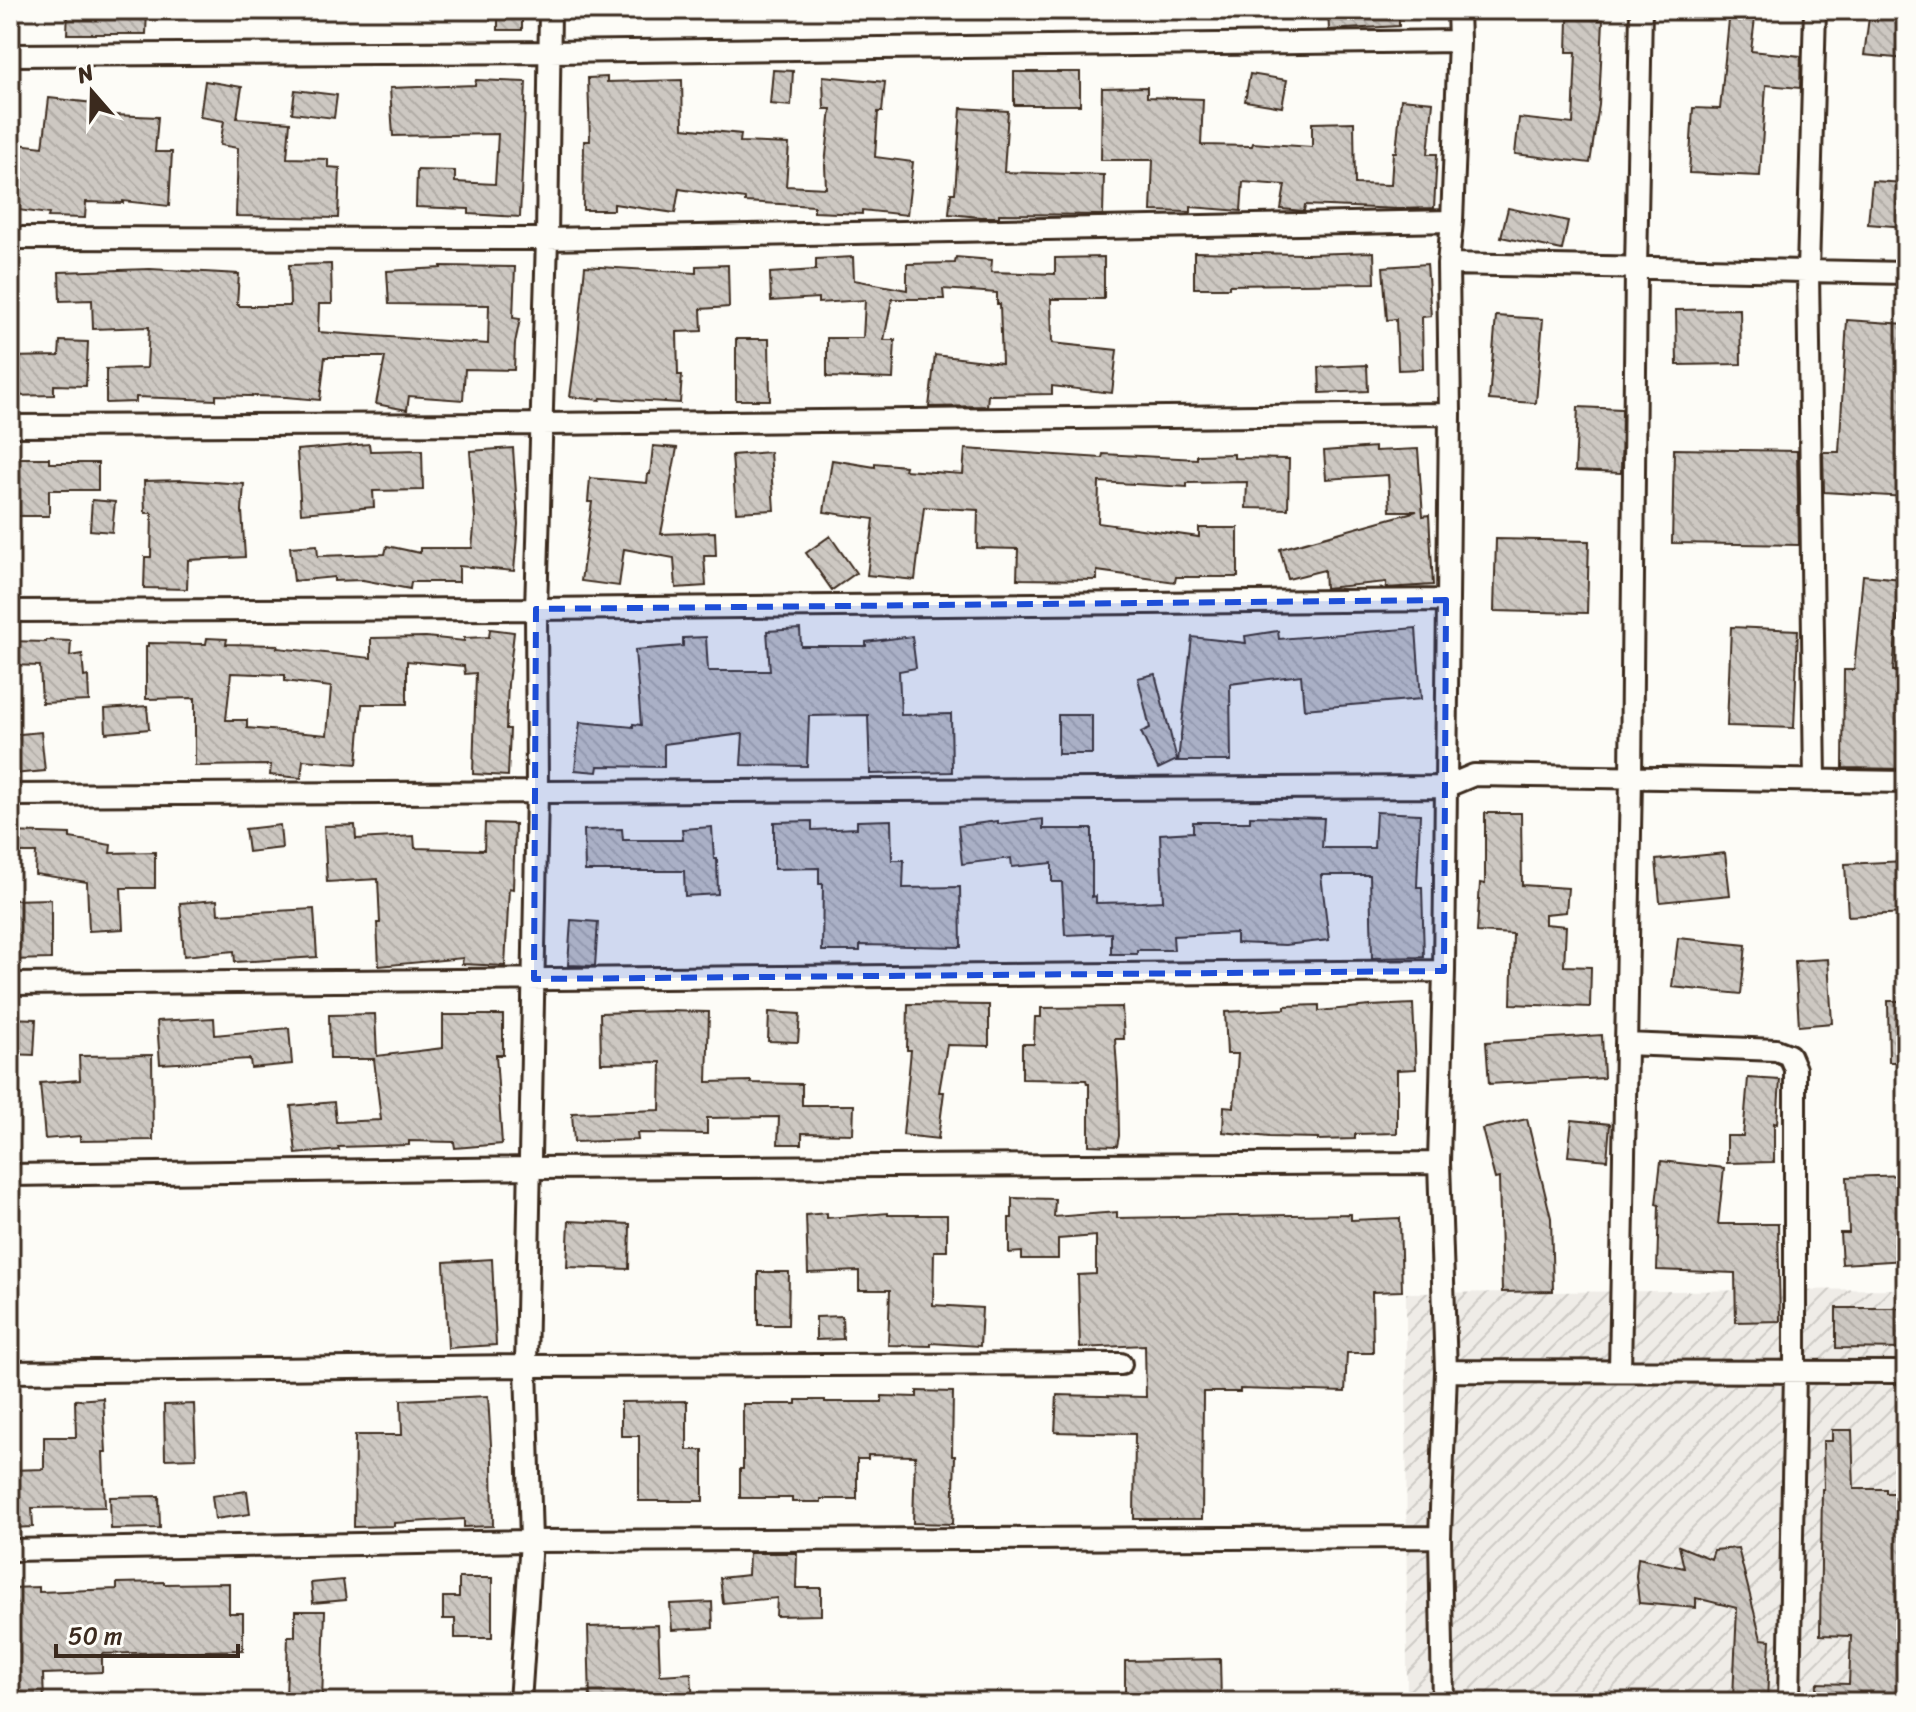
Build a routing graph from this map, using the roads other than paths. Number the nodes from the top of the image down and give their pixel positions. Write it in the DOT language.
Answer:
graph roads {
  1 [pos="550,10"];
  2 [pos="1458,10"];
  3 [pos="1641,10"];
  4 [pos="1815,10"];
  5 [pos="1459,41"];
  6 [pos="549,52"];
  7 [pos="10,55"];
  8 [pos="1452,221"];
  9 [pos="10,238"];
  10 [pos="547,239"];
  11 [pos="1448,264"];
  12 [pos="1636,269"];
  13 [pos="1808,271"];
  14 [pos="1906,273"];
  15 [pos="1450,414"];
  16 [pos="541,424"];
  17 [pos="10,426"];
  18 [pos="1446,600"];
  19 [pos="536,609"];
  20 [pos="10,611"];
  21 [pos="1631,778"];
  22 [pos="1815,781"];
  23 [pos="1906,782"];
  24 [pos="1445,787"];
  25 [pos="537,792"];
  26 [pos="10,795"];
  27 [pos="1444,971"];
  28 [pos="534,979"];
  29 [pos="10,984"];
  30 [pos="1626,1044"];
  31 [pos="1439,1163"];
  32 [pos="530,1168"];
  33 [pos="10,1175"];
  34 [pos="1121,1364"];
  35 [pos="526,1366"];
  36 [pos="1446,1371"];
  37 [pos="1620,1371"];
  38 [pos="1795,1371"];
  39 [pos="10,1372"];
  40 [pos="1906,1372"];
  41 [pos="1440,1537"];
  42 [pos="531,1541"];
  43 [pos="10,1550"];
  44 [pos="520,1702"];
  45 [pos="1443,1702"];
  46 [pos="1789,1702"];
  1 -- 6 [label="street"];
  2 -- 5 [label="street"];
  3 -- 12 [label="street"];
  4 -- 13 [label="street"];
  5 -- 6 [label="street"];
  5 -- 8 [label="street"];
  6 -- 7 [label="street"];
  6 -- 10 [label="street"];
  8 -- 10 [label="street"];
  8 -- 11 [label="street"];
  9 -- 10 [label="street"];
  10 -- 16 [label="street"];
  11 -- 12 [label="street"];
  11 -- 15 [label="street"];
  12 -- 13 [label="street"];
  12 -- 21 [label="street"];
  13 -- 14 [label="street"];
  13 -- 22 [label="street"];
  15 -- 16 [label="street"];
  15 -- 18 [label="street"];
  16 -- 17 [label="street"];
  16 -- 19 [label="street"];
  18 -- 19 [label="street"];
  18 -- 24 [label="street"];
  19 -- 20 [label="street"];
  19 -- 25 [label="street"];
  21 -- 22 [label="street"];
  21 -- 24 [label="street"];
  21 -- 30 [label="street"];
  22 -- 23 [label="street"];
  24 -- 25 [label="street"];
  24 -- 27 [label="street"];
  25 -- 26 [label="street"];
  25 -- 28 [label="street"];
  27 -- 28 [label="street"];
  27 -- 31 [label="street"];
  28 -- 29 [label="street"];
  28 -- 32 [label="street"];
  30 -- 37 [label="street"];
  30 -- 38 [label="street"];
  31 -- 32 [label="street"];
  31 -- 36 [label="street"];
  32 -- 33 [label="street"];
  32 -- 35 [label="street"];
  34 -- 35 [label="street"];
  35 -- 39 [label="street"];
  35 -- 42 [label="street"];
  36 -- 37 [label="street"];
  36 -- 41 [label="street"];
  37 -- 38 [label="street"];
  38 -- 40 [label="street"];
  38 -- 46 [label="street"];
  41 -- 42 [label="street"];
  41 -- 45 [label="street"];
  42 -- 43 [label="street"];
  42 -- 44 [label="street"];
}
